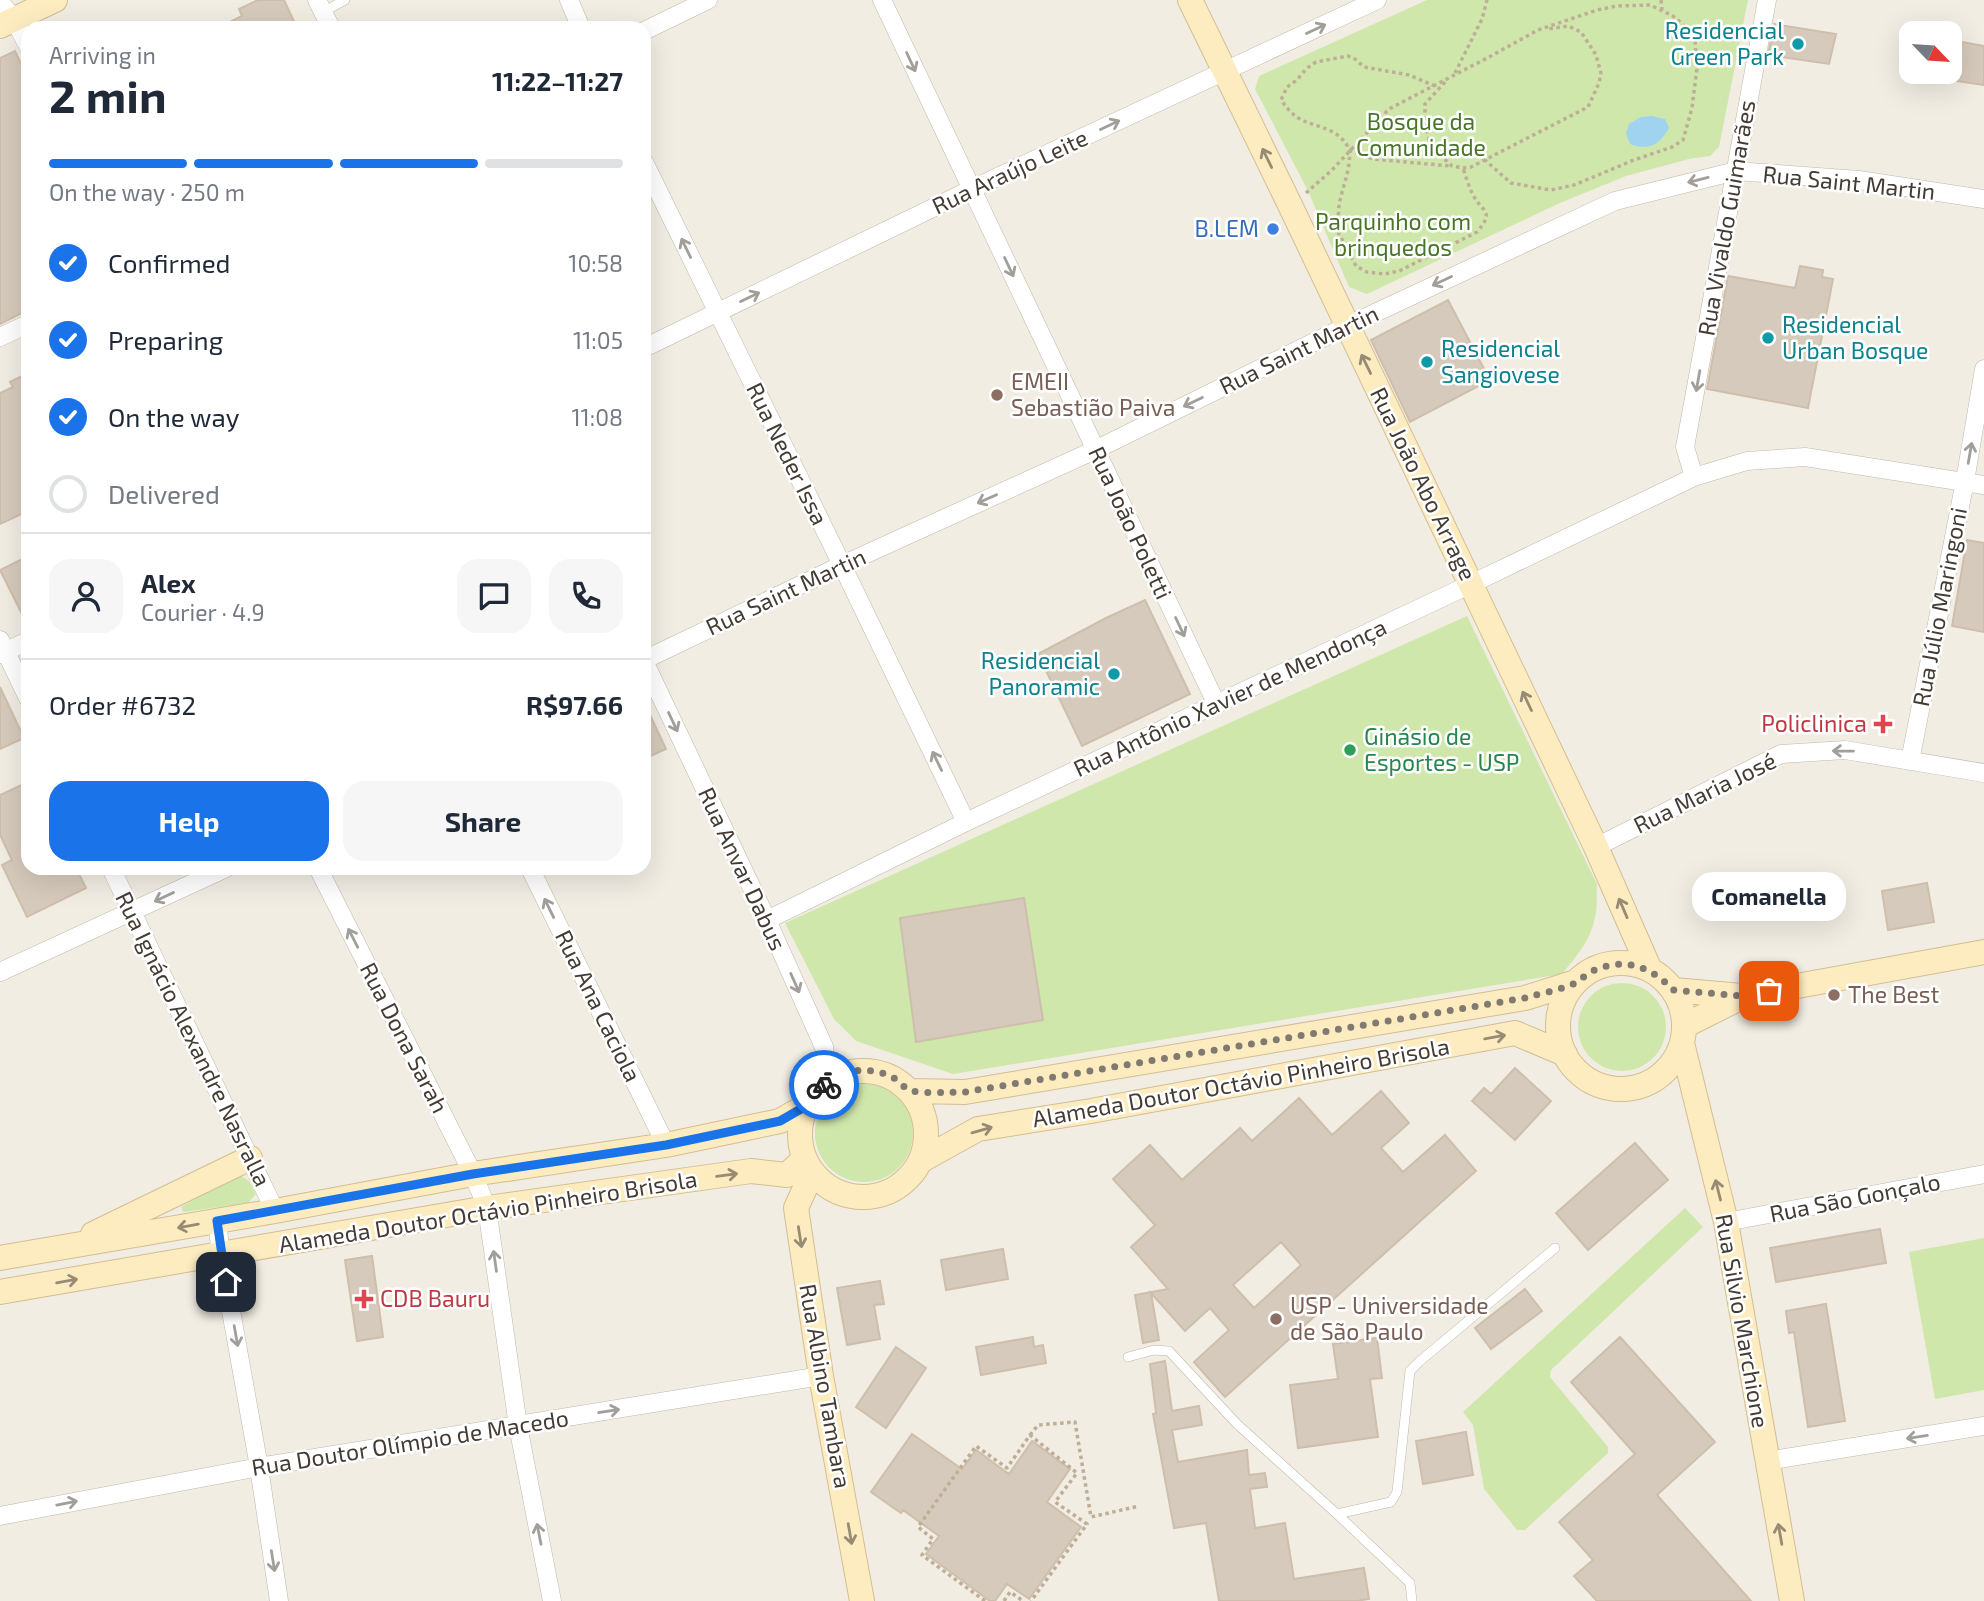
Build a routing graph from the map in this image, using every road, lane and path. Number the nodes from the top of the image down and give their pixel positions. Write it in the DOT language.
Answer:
graph roads {
  1 [pos="55,0"];
  2 [pos="345,0"];
  3 [pos="569,0"];
  4 [pos="708,0"];
  5 [pos="882,0"];
  6 [pos="1190,0"];
  7 [pos="1377,0"];
  8 [pos="1487,0"];
  9 [pos="1661,0"];
  10 [pos="1767,0"];
  11 [pos="1662,11"];
  12 [pos="324,13"];
  13 [pos="5,16"];
  14 [pos="578,21"];
  15 [pos="651,27"];
  16 [pos="1538,30"];
  17 [pos="21,37"];
  18 [pos="1225,72"];
  19 [pos="1454,74"];
  20 [pos="1447,79"];
  21 [pos="1435,86"];
  22 [pos="1349,150"];
  23 [pos="1485,160"];
  24 [pos="1452,166"];
  25 [pos="1463,168"];
  26 [pos="1736,171"];
  27 [pos="651,176"];
  28 [pos="972,189"];
  29 [pos="1984,199"];
  30 [pos="1290,205"];
  31 [pos="717,313"];
  32 [pos="1348,326"];
  33 [pos="21,327"];
  34 [pos="0,337"];
  35 [pos="651,345"];
  36 [pos="1984,369"];
  37 [pos="1095,450"];
  38 [pos="1693,477"];
  39 [pos="1965,481"];
  40 [pos="1984,485"];
  41 [pos="842,565"];
  42 [pos="1471,584"];
  43 [pos="21,643"];
  44 [pos="2,649"];
  45 [pos="651,657"];
  46 [pos="651,675"];
  47 [pos="21,685"];
  48 [pos="1217,705"];
  49 [pos="1910,761"];
  50 [pos="1984,773"];
  51 [pos="966,822"];
  52 [pos="1596,846"];
  53 [pos="114,875"];
  54 [pos="211,875"];
  55 [pos="322,875"];
  56 [pos="533,875"];
  57 [pos="132,912"];
  58 [pos="767,920"];
  59 [pos="1984,952"];
  60 [pos="1650,970"];
  61 [pos="0,972"];
  62 [pos="1576,982"];
  63 [pos="1673,990"];
  64 [pos="1742,996"];
  65 [pos="1683,1035"];
  66 [pos="1565,1055"];
  67 [pos="828,1081"];
  68 [pos="911,1091"];
  69 [pos="806,1106"];
  70 [pos="666,1145"];
  71 [pos="250,1158"];
  72 [pos="922,1160"];
  73 [pos="808,1166"];
  74 [pos="473,1174"];
  75 [pos="1984,1174"];
  76 [pos="487,1208"];
  77 [pos="275,1211"];
  78 [pos="217,1221"];
  79 [pos="1726,1222"];
  80 [pos="68,1246"];
  81 [pos="1555,1248"];
  82 [pos="221,1255"];
  83 [pos="0,1258"];
  84 [pos="0,1292"];
  85 [pos="1128,1357"];
  86 [pos="821,1376"];
  87 [pos="518,1426"];
  88 [pos="1984,1426"];
  89 [pos="1030,1435"];
  90 [pos="1767,1461"];
  91 [pos="259,1467"];
  92 [pos="1083,1472"];
  93 [pos="1077,1473"];
  94 [pos="1139,1506"];
  95 [pos="1337,1514"];
  96 [pos="0,1516"];
  97 [pos="279,1601"];
  98 [pos="552,1601"];
  99 [pos="862,1601"];
  100 [pos="985,1601"];
  101 [pos="1003,1601"];
  102 [pos="1023,1601"];
  103 [pos="1031,1601"];
  104 [pos="1412,1601"];
  105 [pos="1793,1601"];
  1 -- 13 [label="street"];
  2 -- 12 [label="lane"];
  3 -- 14 [label="street"];
  4 -- 15 [label="street"];
  5 -- 28 [label="street, Rua João Poletti, one-way"];
  6 -- 18 [label="street, Rua João Abo Arrage"];
  18 -- 7 [label="street, Rua Araújo Leite, one-way"];
  8 -- 19 [label="path"];
  9 -- 11 [label="path"];
  10 -- 26 [label="street, Rua Vivaldo Guimarães"];
  11 -- 16 [label="path"];
  11 -- 23 [label="path"];
  13 -- 17 [label="street"];
  16 -- 19 [label="path"];
  16 -- 23 [label="path"];
  28 -- 18 [label="street, Rua Araújo Leite, one-way"];
  30 -- 18 [label="street, Rua João Abo Arrage, one-way"];
  19 -- 20 [label="path"];
  20 -- 21 [label="path"];
  20 -- 24 [label="path"];
  21 -- 22 [label="path"];
  21 -- 22 [label="path"];
  22 -- 24 [label="path"];
  22 -- 25 [label="path"];
  22 -- 30 [label="path"];
  23 -- 25 [label="path"];
  24 -- 25 [label="path"];
  26 -- 29 [label="street, Rua Saint Martin"];
  26 -- 32 [label="street, Rua Saint Martin, one-way"];
  26 -- 38 [label="street, Rua Vivaldo Guimarães, one-way"];
  31 -- 27 [label="street, Rua Neder Issa, one-way"];
  31 -- 28 [label="street, Rua Araújo Leite, one-way"];
  28 -- 37 [label="street, Rua João Poletti, one-way"];
  30 -- 32 [label="street, Rua João Abo Arrage"];
  31 -- 35 [label="street, Rua Araújo Leite"];
  31 -- 41 [label="street, Rua Neder Issa"];
  32 -- 37 [label="street, Rua Saint Martin, one-way"];
  42 -- 32 [label="street, Rua João Abo Arrage, one-way"];
  33 -- 34 [label="street"];
  39 -- 36 [label="street, Rua Júlio Maringoni, one-way"];
  37 -- 41 [label="street, Rua Saint Martin, one-way"];
  37 -- 48 [label="street, Rua João Poletti, one-way"];
  38 -- 39 [label="street, Rua Antônio Xavier de Mendonça"];
  38 -- 42 [label="street, Rua Antônio Xavier de Mendonça"];
  39 -- 40 [label="street, Rua Antônio Xavier de Mendonça"];
  39 -- 49 [label="street, Rua Júlio Maringoni"];
  41 -- 45 [label="street, Rua Saint Martin"];
  51 -- 41 [label="street, Rua Neder Issa, one-way"];
  42 -- 48 [label="street, Rua Antônio Xavier de Mendonça"];
  52 -- 42 [label="street, Rua João Abo Arrage, one-way"];
  43 -- 44 [label="street"];
  44 -- 47 [label="street"];
  46 -- 58 [label="street, Rua Anvar Dabus, one-way"];
  48 -- 51 [label="street, Rua Antônio Xavier de Mendonça"];
  49 -- 50 [label="street, Rua Maria José"];
  49 -- 52 [label="street, Rua Maria José, one-way"];
  51 -- 58 [label="street, Rua Antônio Xavier de Mendonça"];
  60 -- 52 [label="street, Rua João Abo Arrage, one-way"];
  53 -- 57 [label="street, Rua Ignácio Alexandre Nasralla"];
  54 -- 57 [label="street, one-way"];
  74 -- 55 [label="street, Rua Dona Sarah, one-way"];
  70 -- 56 [label="street, Rua Ana Caciola, one-way"];
  57 -- 61 [label="street"];
  57 -- 71 [label="street, Rua Ignácio Alexandre Nasralla"];
  58 -- 67 [label="street, Rua Anvar Dabus, one-way"];
  59 -- 64 [label="street, Alameda Doutor Octávio Pinheiro Brisola"];
  60 -- 62 [label="street, Alameda Doutor Octávio Pinheiro Brisola"];
  60 -- 63 [label="street"];
  62 -- 66 [label="street"];
  62 -- 68 [label="street, Alameda Doutor Octávio Pinheiro Brisola"];
  63 -- 64 [label="street, Alameda Doutor Octávio Pinheiro Brisola"];
  63 -- 65 [label="street"];
  64 -- 65 [label="street, Alameda Doutor Octávio Pinheiro Brisola"];
  65 -- 66 [label="street, Alameda Doutor Octávio Pinheiro Brisola"];
  79 -- 65 [label="street, Rua Silvio Marchione, one-way"];
  72 -- 66 [label="street, Alameda Doutor Octávio Pinheiro Brisola, one-way"];
  67 -- 68 [label="street"];
  67 -- 69 [label="street, Alameda Doutor Octávio Pinheiro Brisola"];
  68 -- 72 [label="street"];
  69 -- 70 [label="street, Alameda Doutor Octávio Pinheiro Brisola"];
  69 -- 73 [label="street"];
  70 -- 74 [label="street, Alameda Doutor Octávio Pinheiro Brisola"];
  71 -- 77 [label="street, Rua Ignácio Alexandre Nasralla"];
  71 -- 80 [label="street"];
  72 -- 73 [label="street, Alameda Doutor Octávio Pinheiro Brisola"];
  76 -- 73 [label="street, Alameda Doutor Octávio Pinheiro Brisola, one-way"];
  73 -- 86 [label="street, Rua Albino Tambara, one-way"];
  74 -- 76 [label="street, Rua Dona Sarah"];
  74 -- 77 [label="street, Alameda Doutor Octávio Pinheiro Brisola"];
  75 -- 79 [label="street, Rua São Gonçalo"];
  76 -- 82 [label="street, Alameda Doutor Octávio Pinheiro Brisola"];
  87 -- 76 [label="street, Rua Dona Sarah, one-way"];
  77 -- 78 [label="street, Alameda Doutor Octávio Pinheiro Brisola"];
  78 -- 80 [label="street, Alameda Doutor Octávio Pinheiro Brisola, one-way"];
  78 -- 82 [label="street"];
  79 -- 90 [label="street, Rua Silvio Marchione"];
  80 -- 83 [label="street, Alameda Doutor Octávio Pinheiro Brisola"];
  81 -- 95 [label="lane"];
  84 -- 82 [label="street, Alameda Doutor Octávio Pinheiro Brisola, one-way"];
  82 -- 91 [label="street, one-way"];
  85 -- 95 [label="lane"];
  87 -- 86 [label="street, Rua Doutor Olímpio de Macedo, one-way"];
  86 -- 99 [label="street, Rua Albino Tambara, one-way"];
  87 -- 91 [label="street, Rua Doutor Olímpio de Macedo"];
  98 -- 87 [label="street, Rua Dona Sarah, one-way"];
  88 -- 90 [label="street, one-way"];
  89 -- 92 [label="path"];
  89 -- 93 [label="path"];
  89 -- 100 [label="path"];
  105 -- 90 [label="street, Rua Silvio Marchione, one-way"];
  96 -- 91 [label="street, Rua Doutor Olímpio de Macedo, one-way"];
  91 -- 97 [label="street, one-way"];
  92 -- 93 [label="path"];
  92 -- 94 [label="path"];
  93 -- 103 [label="path"];
  95 -- 104 [label="lane"];
  101 -- 102 [label="path"];
}
